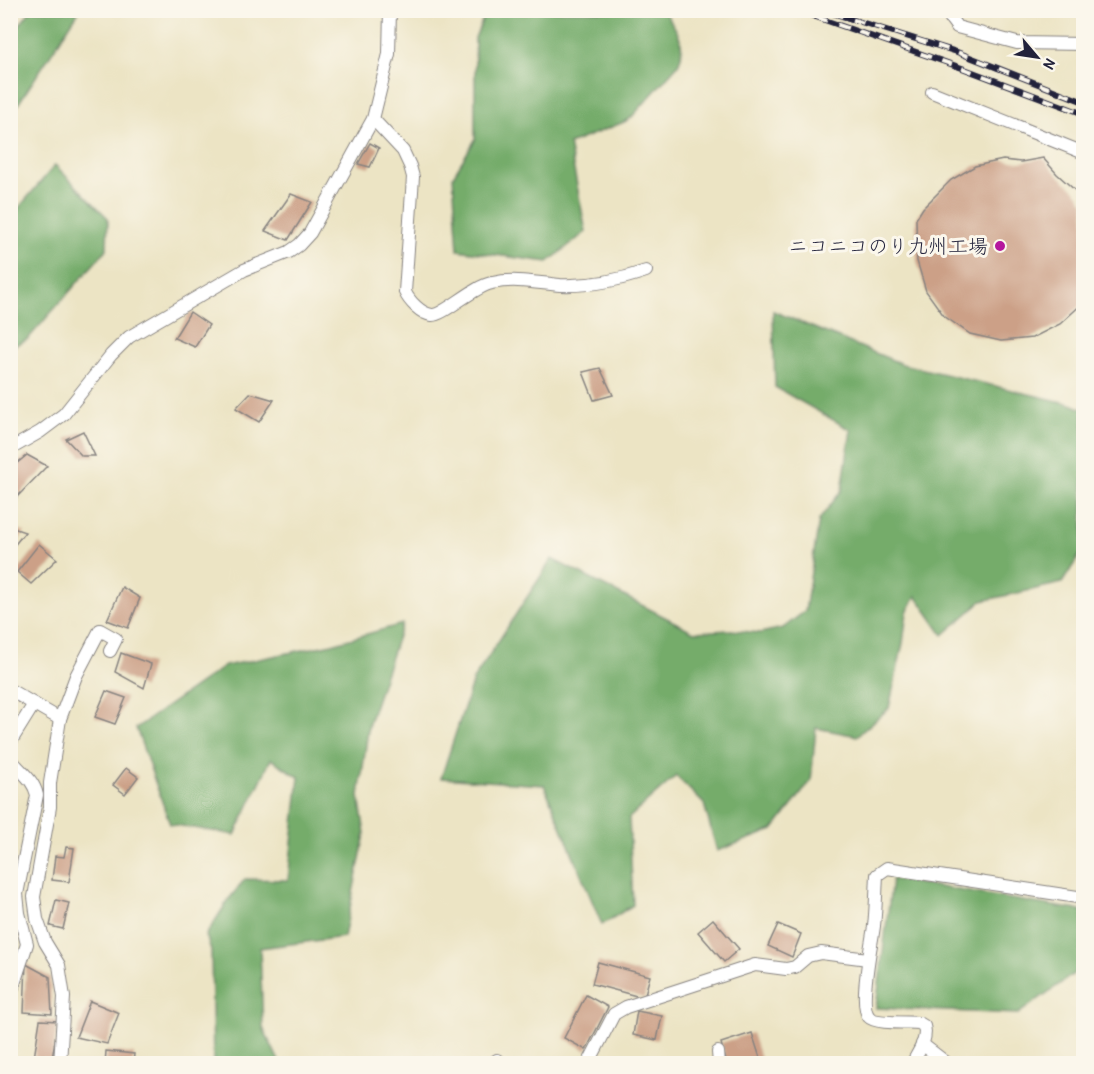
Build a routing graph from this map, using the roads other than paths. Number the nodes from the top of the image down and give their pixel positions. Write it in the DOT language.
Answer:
graph roads {
  1 [pos="390,10"];
  2 [pos="953,10"];
  3 [pos="1083,44"];
  4 [pos="932,92"];
  5 [pos="373,119"];
  6 [pos="1083,153"];
  7 [pos="646,271"];
  8 [pos="10,449"];
  9 [pos="110,651"];
  10 [pos="10,690"];
  11 [pos="34,704"];
  12 [pos="60,719"];
  13 [pos="10,748"];
  14 [pos="10,758"];
  15 [pos="1083,898"];
  16 [pos="868,959"];
  17 [pos="10,996"];
  18 [pos="922,1044"];
  19 [pos="588,1063"];
  20 [pos="60,1064"];
  21 [pos="491,1064"];
  22 [pos="499,1064"];
  23 [pos="912,1064"];
  24 [pos="948,1064"];
  1 -- 5 [label="street"];
  2 -- 3 [label="street"];
  4 -- 6 [label="street"];
  5 -- 7 [label="street"];
  5 -- 8 [label="street"];
  9 -- 12 [label="street"];
  10 -- 11 [label="street"];
  11 -- 12 [label="street"];
  11 -- 13 [label="street"];
  12 -- 20 [label="street"];
  14 -- 17 [label="street"];
  15 -- 16 [label="street"];
  16 -- 18 [label="street"];
  16 -- 19 [label="street"];
  18 -- 23 [label="street"];
  18 -- 24 [label="street"];
  21 -- 22 [label="street"];
}
